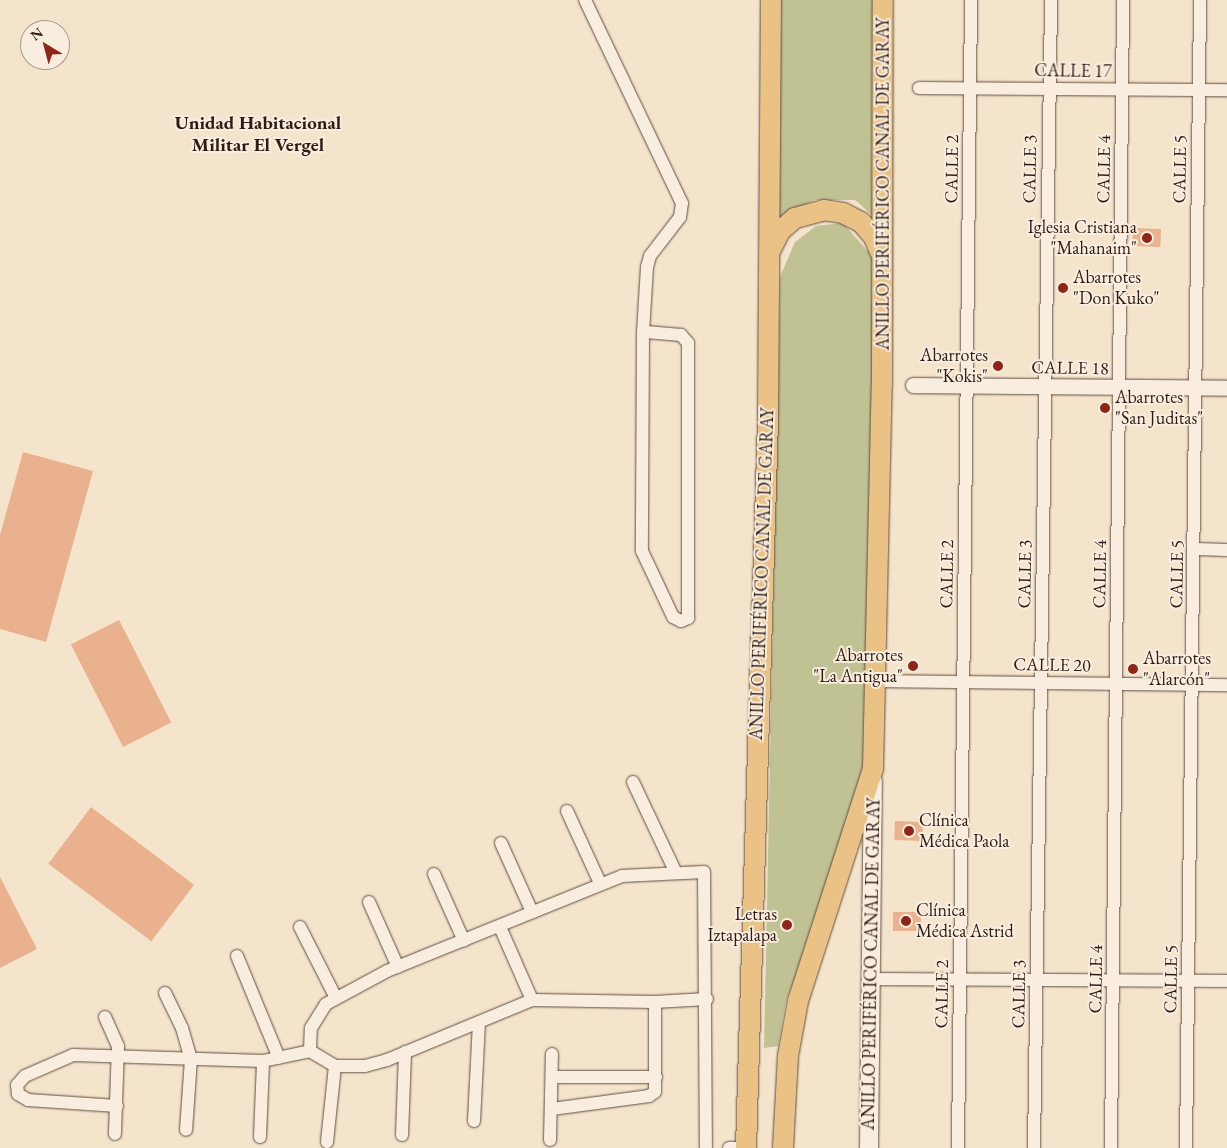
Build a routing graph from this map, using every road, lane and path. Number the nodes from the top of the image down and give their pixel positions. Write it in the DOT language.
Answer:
graph roads {
  1 [pos="585,0"];
  2 [pos="770,0"];
  3 [pos="883,0"];
  4 [pos="971,0"];
  5 [pos="1051,0"];
  6 [pos="1123,0"];
  7 [pos="1200,0"];
  8 [pos="919,88"];
  9 [pos="970,88"];
  10 [pos="1049,89"];
  11 [pos="1122,89"];
  12 [pos="1199,90"];
  13 [pos="1227,90"];
  14 [pos="771,249"];
  15 [pos="882,266"];
  16 [pos="643,332"];
  17 [pos="913,385"];
  18 [pos="967,386"];
  19 [pos="1045,386"];
  20 [pos="1119,387"];
  21 [pos="1195,388"];
  22 [pos="1227,388"];
  23 [pos="1196,549"];
  24 [pos="1227,550"];
  25 [pos="876,681"];
  26 [pos="964,682"];
  27 [pos="1041,683"];
  28 [pos="1116,683"];
  29 [pos="1192,684"];
  30 [pos="1227,685"];
  31 [pos="873,769"];
  32 [pos="633,782"];
  33 [pos="567,811"];
  34 [pos="501,843"];
  35 [pos="675,871"];
  36 [pos="434,874"];
  37 [pos="600,883"];
  38 [pos="369,902"];
  39 [pos="532,912"];
  40 [pos="300,927"];
  41 [pos="500,927"];
  42 [pos="464,941"];
  43 [pos="236,956"];
  44 [pos="398,967"];
  45 [pos="872,979"];
  46 [pos="960,979"];
  47 [pos="1037,980"];
  48 [pos="1113,980"];
  49 [pos="1188,981"];
  50 [pos="1227,981"];
  51 [pos="164,993"];
  52 [pos="335,996"];
  53 [pos="707,999"];
  54 [pos="532,1000"];
  55 [pos="655,1002"];
  56 [pos="105,1017"];
  57 [pos="479,1022"];
  58 [pos="310,1051"];
  59 [pos="405,1052"];
  60 [pos="552,1054"];
  61 [pos="117,1057"];
  62 [pos="279,1058"];
  63 [pos="192,1059"];
  64 [pos="263,1061"];
  65 [pos="334,1066"];
  66 [pos="552,1077"];
  67 [pos="656,1077"];
  68 [pos="117,1106"];
  69 [pos="552,1109"];
  70 [pos="474,1121"];
  71 [pos="186,1130"];
  72 [pos="116,1134"];
  73 [pos="402,1135"];
  74 [pos="260,1136"];
  75 [pos="550,1140"];
  76 [pos="327,1142"];
  77 [pos="706,1148"];
  78 [pos="729,1148"];
  79 [pos="746,1148"];
  80 [pos="783,1148"];
  81 [pos="869,1148"];
  82 [pos="958,1148"];
  83 [pos="1034,1148"];
  84 [pos="1111,1148"];
  85 [pos="1186,1148"];
  1 -- 16 [label="street"];
  2 -- 14 [label="highway, ANILLO PERIFÉRICO CANAL DE GARAY"];
  3 -- 15 [label="highway, ANILLO PERIFÉRICO CANAL DE GARAY"];
  4 -- 9 [label="street, CALLE 2"];
  5 -- 10 [label="street, CALLE 3"];
  6 -- 11 [label="street, CALLE 4"];
  7 -- 12 [label="street, CALLE 5"];
  8 -- 9 [label="street, CALLE 17"];
  9 -- 10 [label="street, CALLE 17"];
  9 -- 18 [label="street, CALLE 2"];
  10 -- 11 [label="street, CALLE 17"];
  10 -- 19 [label="street, CALLE 3"];
  11 -- 12 [label="street, CALLE 17"];
  11 -- 20 [label="street, CALLE 4"];
  12 -- 13 [label="street, CALLE 17"];
  12 -- 21 [label="street, CALLE 5"];
  14 -- 15 [label="highway"];
  14 -- 79 [label="highway, ANILLO PERIFÉRICO CANAL DE GARAY"];
  15 -- 25 [label="highway, ANILLO PERIFÉRICO CANAL DE GARAY"];
  16 -- 16 [label="street"];
  17 -- 18 [label="street, CALLE 18"];
  18 -- 19 [label="street, CALLE 18"];
  18 -- 26 [label="street, CALLE 2"];
  19 -- 20 [label="street, CALLE 18"];
  19 -- 27 [label="street, CALLE 3"];
  20 -- 21 [label="street, CALLE 18"];
  20 -- 28 [label="street, CALLE 4"];
  21 -- 22 [label="street, CALLE 18"];
  21 -- 23 [label="street, CALLE 5"];
  23 -- 24 [label="street"];
  23 -- 29 [label="street, CALLE 5"];
  25 -- 26 [label="street, CALLE 20"];
  25 -- 31 [label="highway, ANILLO PERIFÉRICO CANAL DE GARAY"];
  26 -- 27 [label="street, CALLE 20"];
  26 -- 46 [label="street, CALLE 2"];
  27 -- 28 [label="street, CALLE 20"];
  27 -- 47 [label="street, CALLE 3"];
  28 -- 29 [label="street, CALLE 20"];
  28 -- 48 [label="street, CALLE 4"];
  29 -- 30 [label="street, CALLE 20"];
  29 -- 49 [label="street, CALLE 5"];
  31 -- 45 [label="main road, ANILLO PERIFÉRICO CANAL DE GARAY"];
  31 -- 80 [label="highway"];
  32 -- 35 [label="street"];
  33 -- 37 [label="street"];
  34 -- 39 [label="street"];
  35 -- 37 [label="street"];
  35 -- 53 [label="street"];
  36 -- 42 [label="street"];
  37 -- 39 [label="street"];
  38 -- 44 [label="street"];
  39 -- 41 [label="street"];
  40 -- 52 [label="street"];
  41 -- 42 [label="street"];
  41 -- 54 [label="street"];
  42 -- 44 [label="street"];
  43 -- 62 [label="street"];
  44 -- 52 [label="street"];
  45 -- 46 [label="street"];
  45 -- 81 [label="main road, ANILLO PERIFÉRICO CANAL DE GARAY"];
  46 -- 47 [label="street"];
  46 -- 82 [label="street, CALLE 2"];
  47 -- 48 [label="street"];
  47 -- 83 [label="street, CALLE 3"];
  48 -- 49 [label="street"];
  48 -- 84 [label="street, CALLE 4"];
  49 -- 50 [label="street"];
  49 -- 85 [label="street, CALLE 5"];
  51 -- 63 [label="street"];
  52 -- 58 [label="street"];
  53 -- 55 [label="street"];
  53 -- 77 [label="street"];
  54 -- 55 [label="street"];
  54 -- 57 [label="street"];
  55 -- 67 [label="street"];
  56 -- 61 [label="street"];
  57 -- 59 [label="street"];
  57 -- 70 [label="street"];
  58 -- 62 [label="street"];
  58 -- 65 [label="street"];
  59 -- 65 [label="street"];
  59 -- 73 [label="street"];
  60 -- 66 [label="street"];
  61 -- 63 [label="street"];
  61 -- 68 [label="street"];
  61 -- 68 [label="street"];
  62 -- 64 [label="street"];
  63 -- 64 [label="street"];
  63 -- 71 [label="street"];
  64 -- 74 [label="street"];
  65 -- 76 [label="street"];
  66 -- 67 [label="street"];
  66 -- 69 [label="street"];
  67 -- 69 [label="street"];
  68 -- 72 [label="street"];
  69 -- 75 [label="street"];
  78 -- 79 [label="street"];
}
